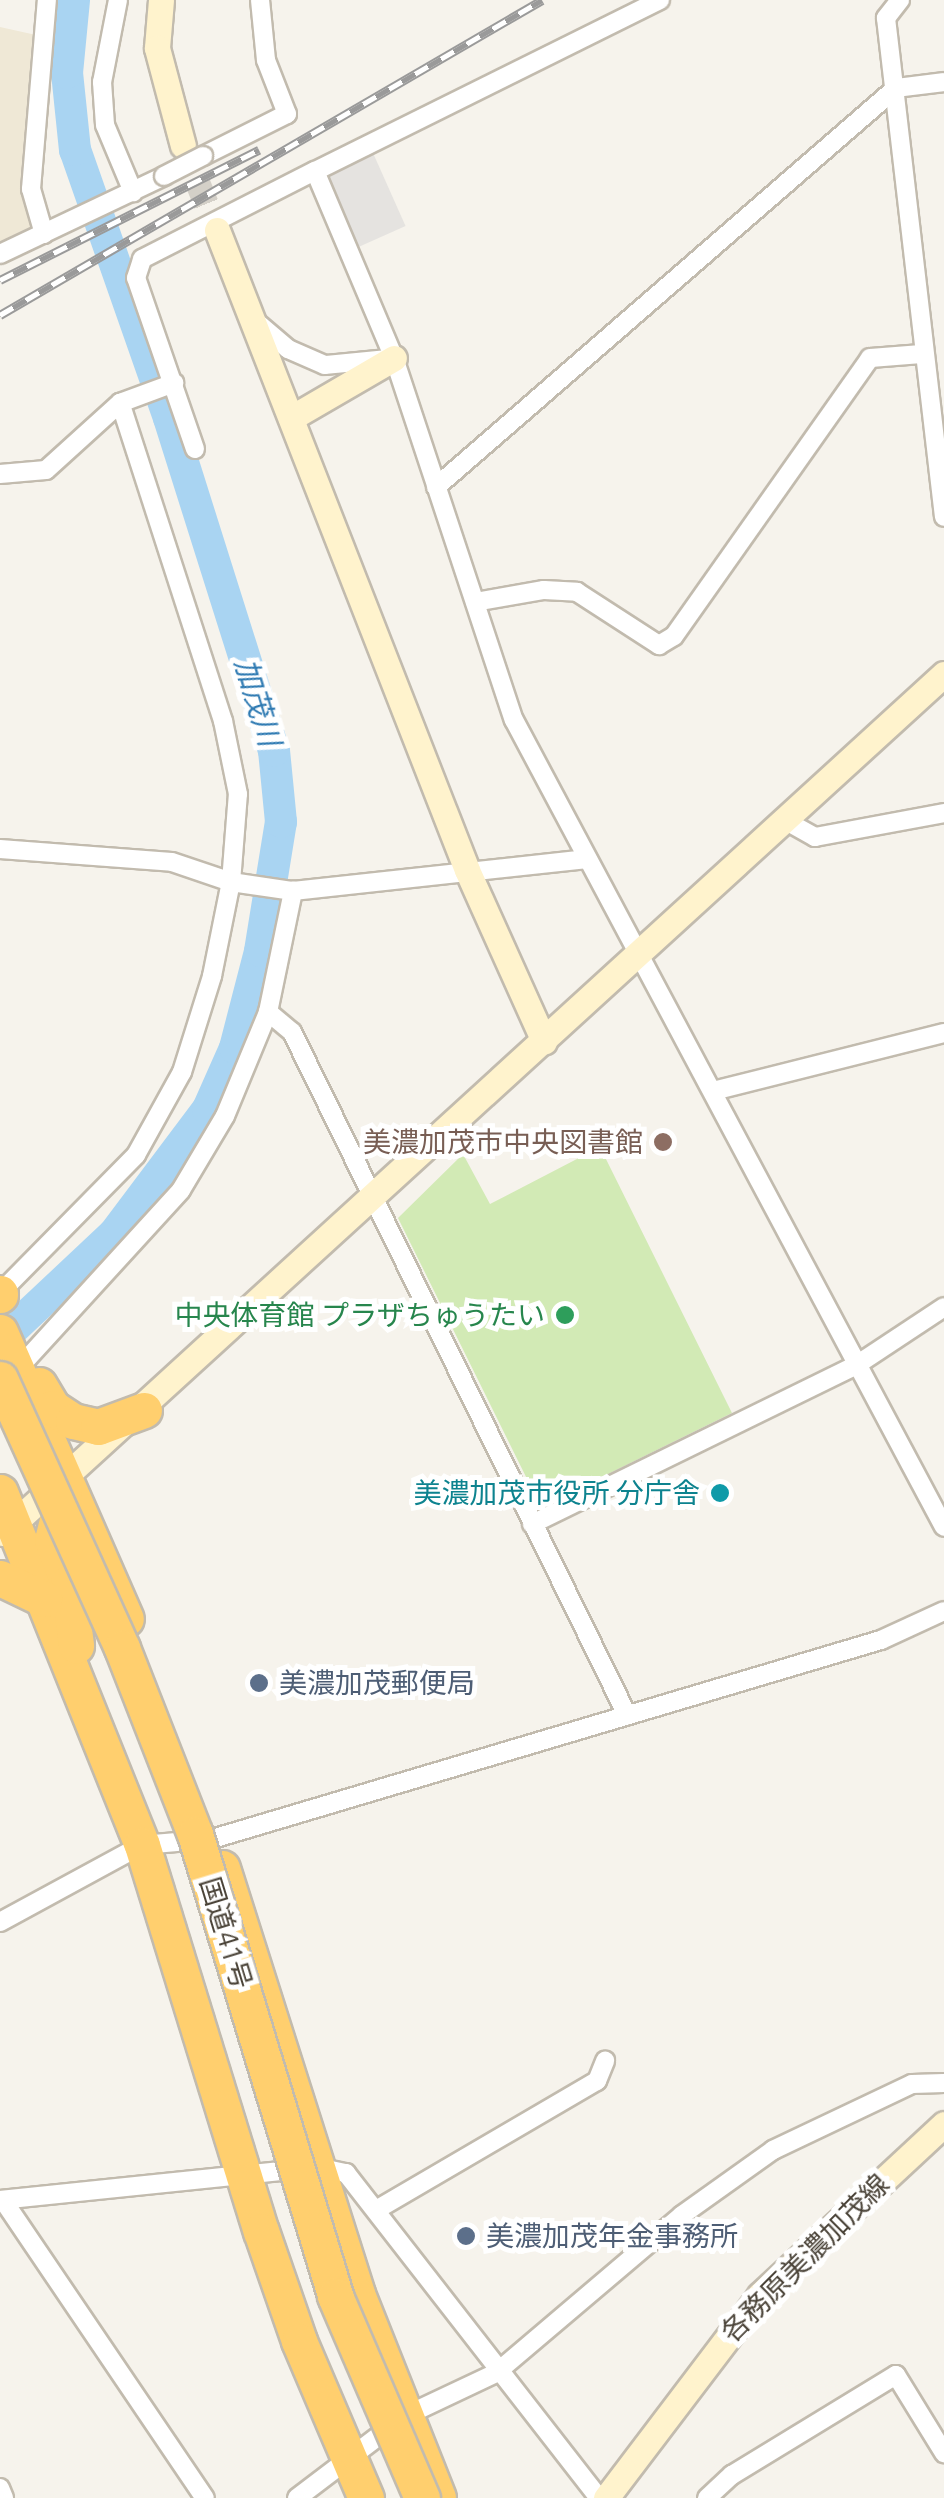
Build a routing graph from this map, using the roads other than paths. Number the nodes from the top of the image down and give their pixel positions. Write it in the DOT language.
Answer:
graph roads {
  1 [pos="47,0"];
  2 [pos="118,0"];
  3 [pos="162,0"];
  4 [pos="260,0"];
  5 [pos="660,0"];
  6 [pos="900,0"];
  7 [pos="944,82"];
  8 [pos="896,88"];
  9 [pos="193,151"];
  10 [pos="315,171"];
  11 [pos="133,192"];
  12 [pos="217,230"];
  13 [pos="50,231"];
  14 [pos="0,254"];
  15 [pos="253,318"];
  16 [pos="922,354"];
  17 [pos="394,358"];
  18 [pos="171,384"];
  19 [pos="126,399"];
  20 [pos="291,418"];
  21 [pos="195,449"];
  22 [pos="0,474"];
  23 [pos="436,487"];
  24 [pos="944,518"];
  25 [pos="475,602"];
  26 [pos="944,674"];
  27 [pos="944,813"];
  28 [pos="788,822"];
  29 [pos="0,849"];
  30 [pos="587,859"];
  31 [pos="467,870"];
  32 [pos="231,882"];
  33 [pos="293,890"];
  34 [pos="643,954"];
  35 [pos="268,1012"];
  36 [pos="944,1033"];
  37 [pos="544,1041"];
  38 [pos="716,1090"];
  39 [pos="373,1200"];
  40 [pos="0,1294"];
  41 [pos="944,1307"];
  42 [pos="5,1363"];
  43 [pos="858,1364"];
  44 [pos="0,1404"];
  45 [pos="144,1410"];
  46 [pos="68,1478"];
  47 [pos="4,1517"];
  48 [pos="532,1524"];
  49 [pos="944,1527"];
  50 [pos="0,1578"];
  51 [pos="44,1599"];
  52 [pos="944,1610"];
  53 [pos="627,1715"];
  54 [pos="103,1747"];
  55 [pos="212,1839"];
  56 [pos="142,1846"];
  57 [pos="0,1922"];
  58 [pos="605,2061"];
  59 [pos="944,2083"];
  60 [pos="944,2124"];
  61 [pos="244,2176"];
  62 [pos="334,2185"];
  63 [pos="1,2200"];
  64 [pos="376,2210"];
  65 [pos="496,2373"];
  66 [pos="405,2416"];
  67 [pos="944,2453"];
  68 [pos="348,2459"];
  69 [pos="0,2488"];
  70 [pos="430,2495"];
  71 [pos="4,2498"];
  72 [pos="205,2498"];
  73 [pos="297,2498"];
  74 [pos="366,2498"];
  75 [pos="602,2498"];
  76 [pos="707,2498"];
  1 -- 13 [label="street"];
  2 -- 11 [label="street"];
  3 -- 9 [label="street"];
  4 -- 9 [label="street"];
  5 -- 10 [label="street"];
  6 -- 8 [label="street"];
  7 -- 8 [label="street"];
  8 -- 16 [label="street"];
  8 -- 23 [label="street"];
  9 -- 11 [label="street, bridge"];
  10 -- 17 [label="street"];
  10 -- 18 [label="street"];
  11 -- 13 [label="street"];
  12 -- 15 [label="street"];
  13 -- 14 [label="street"];
  15 -- 17 [label="street"];
  15 -- 20 [label="street"];
  16 -- 24 [label="street"];
  16 -- 25 [label="street"];
  17 -- 20 [label="street"];
  17 -- 23 [label="street"];
  18 -- 19 [label="street"];
  18 -- 21 [label="street"];
  19 -- 22 [label="street"];
  19 -- 32 [label="street"];
  20 -- 31 [label="street"];
  23 -- 25 [label="street"];
  25 -- 30 [label="street"];
  26 -- 28 [label="street"];
  27 -- 28 [label="street"];
  28 -- 34 [label="street"];
  29 -- 32 [label="street"];
  30 -- 31 [label="street"];
  30 -- 34 [label="street"];
  31 -- 33 [label="street"];
  31 -- 37 [label="street"];
  32 -- 33 [label="street"];
  32 -- 40 [label="street"];
  33 -- 35 [label="street"];
  34 -- 37 [label="street"];
  34 -- 38 [label="street"];
  35 -- 39 [label="street"];
  35 -- 42 [label="street"];
  36 -- 38 [label="street"];
  37 -- 39 [label="street"];
  38 -- 43 [label="street"];
  39 -- 45 [label="street"];
  39 -- 48 [label="street"];
  41 -- 43 [label="street"];
  42 -- 45 [label="highway"];
  42 -- 46 [label="highway"];
  42 -- 47 [label="highway"];
  42 -- 70 [label="highway, 国道41号, bridge"];
  43 -- 48 [label="street"];
  43 -- 49 [label="street"];
  44 -- 70 [label="highway, 国道41号"];
  45 -- 46 [label="street"];
  46 -- 47 [label="street"];
  46 -- 54 [label="highway"];
  46 -- 55 [label="highway"];
  47 -- 51 [label="highway"];
  48 -- 53 [label="street"];
  50 -- 51 [label="highway"];
  51 -- 54 [label="highway"];
  52 -- 53 [label="street"];
  53 -- 55 [label="street"];
  54 -- 56 [label="highway"];
  55 -- 56 [label="street"];
  55 -- 62 [label="highway"];
  56 -- 57 [label="street"];
  56 -- 61 [label="highway"];
  58 -- 64 [label="street"];
  59 -- 65 [label="street"];
  60 -- 75 [label="street, 各務原美濃加茂線"];
  61 -- 62 [label="street"];
  61 -- 63 [label="street"];
  61 -- 68 [label="highway"];
  62 -- 64 [label="street"];
  62 -- 66 [label="highway"];
  63 -- 72 [label="street"];
  64 -- 65 [label="street"];
  65 -- 66 [label="street"];
  65 -- 75 [label="street"];
  66 -- 68 [label="street"];
  66 -- 70 [label="highway"];
  67 -- 76 [label="street"];
  68 -- 73 [label="street"];
  68 -- 74 [label="highway"];
  69 -- 71 [label="street"];
}
